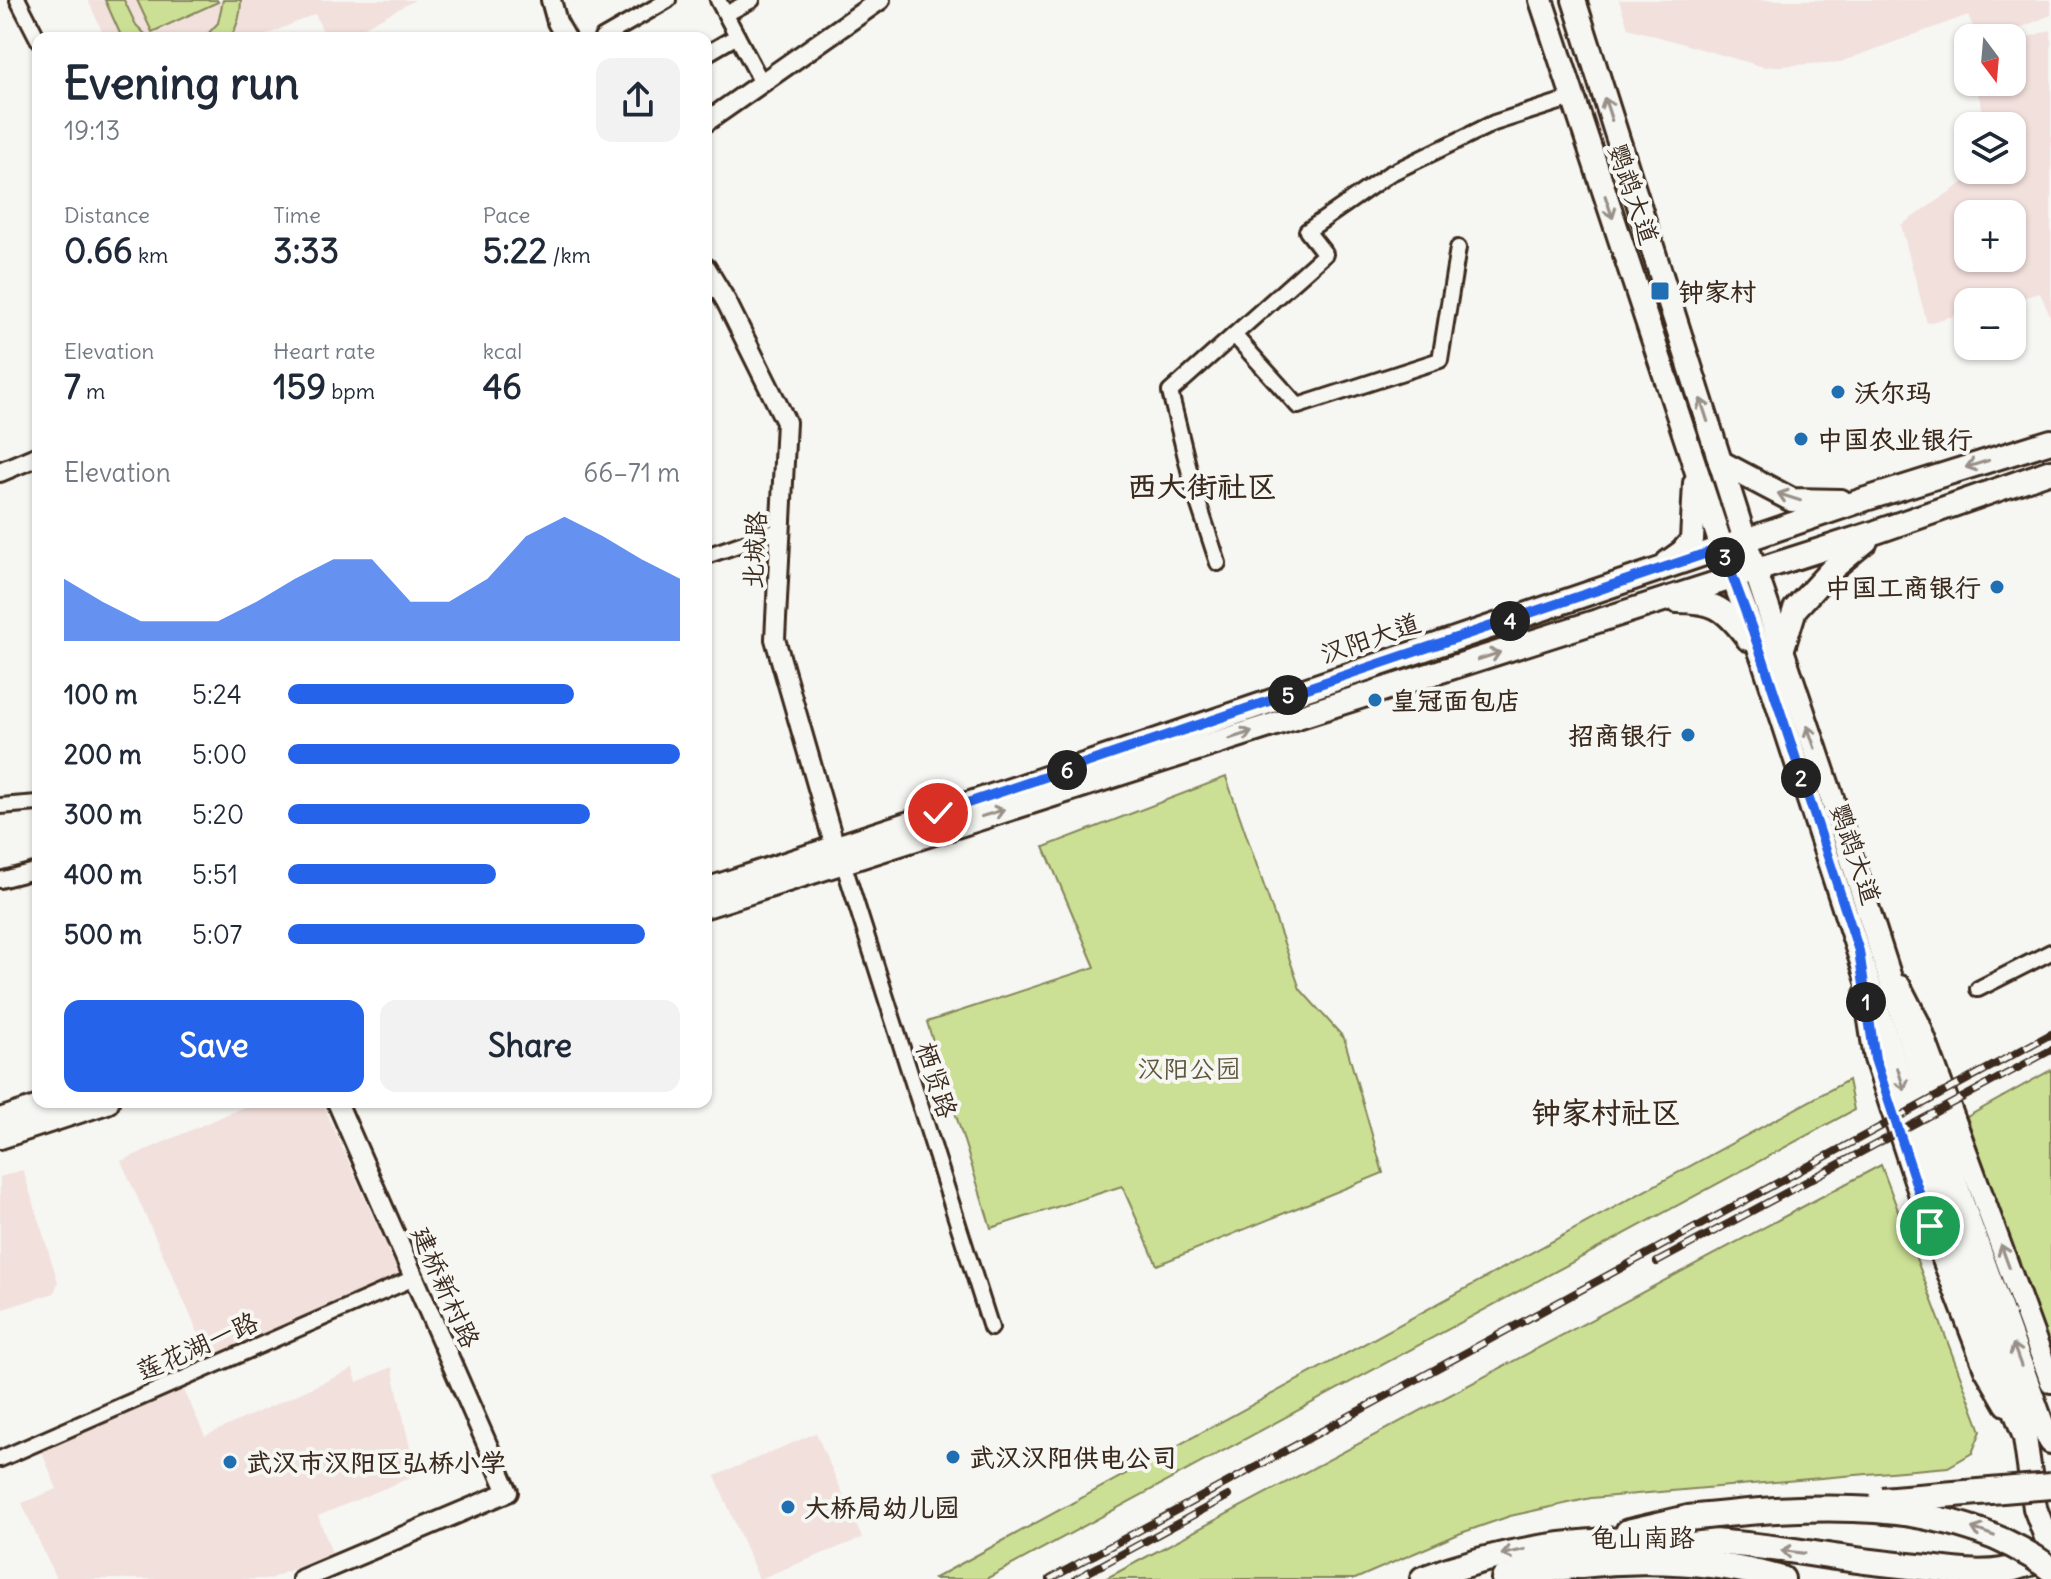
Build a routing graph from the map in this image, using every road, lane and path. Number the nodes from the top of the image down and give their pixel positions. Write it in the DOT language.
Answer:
graph roads {
  1 [pos="18,0"];
  2 [pos="551,0"];
  3 [pos="668,0"];
  4 [pos="718,0"];
  5 [pos="752,0"];
  6 [pos="1541,0"];
  7 [pos="1574,0"];
  8 [pos="868,4"];
  9 [pos="726,14"];
  10 [pos="34,32"];
  11 [pos="563,32"];
  12 [pos="612,32"];
  13 [pos="737,36"];
  14 [pos="712,51"];
  15 [pos="762,83"];
  16 [pos="1572,98"];
  17 [pos="712,118"];
  18 [pos="1458,248"];
  19 [pos="712,278"];
  20 [pos="1234,335"];
  21 [pos="2051,441"];
  22 [pos="32,459"];
  23 [pos="1720,462"];
  24 [pos="1696,468"];
  25 [pos="2051,471"];
  26 [pos="0,472"];
  27 [pos="1866,499"];
  28 [pos="781,530"];
  29 [pos="1876,532"];
  30 [pos="1745,540"];
  31 [pos="1722,548"];
  32 [pos="712,554"];
  33 [pos="1218,563"];
  34 [pos="1755,571"];
  35 [pos="1642,576"];
  36 [pos="1732,578"];
  37 [pos="1654,603"];
  38 [pos="1772,655"];
  39 [pos="32,803"];
  40 [pos="0,806"];
  41 [pos="839,854"];
  42 [pos="32,872"];
  43 [pos="0,880"];
  44 [pos="712,888"];
  45 [pos="712,904"];
  46 [pos="1869,947"];
  47 [pos="2051,952"];
  48 [pos="1978,989"];
  49 [pos="36,1108"];
  50 [pos="89,1108"];
  51 [pos="340,1108"];
  52 [pos="0,1120"];
  53 [pos="0,1137"];
  54 [pos="414,1278"];
  55 [pos="991,1328"];
  56 [pos="2051,1382"];
  57 [pos="2043,1435"];
  58 [pos="0,1459"];
  59 [pos="2051,1486"];
  60 [pos="1759,1510"];
  61 [pos="1590,1540"];
  62 [pos="2043,1560"];
  63 [pos="302,1579"];
  64 [pos="1423,1579"];
  65 [pos="1504,1579"];
  66 [pos="1782,1579"];
  1 -- 10 [label="street"];
  2 -- 11 [label="street"];
  3 -- 12 [label="street"];
  4 -- 9 [label="street"];
  5 -- 9 [label="street"];
  6 -- 16 [label="main road, 鹦鹉大道"];
  23 -- 7 [label="main road, 鹦鹉大道, one-way"];
  8 -- 15 [label="street"];
  9 -- 13 [label="street"];
  13 -- 14 [label="street"];
  13 -- 15 [label="street"];
  15 -- 17 [label="street"];
  16 -- 20 [label="street"];
  16 -- 24 [label="main road, 鹦鹉大道, one-way"];
  18 -- 20 [label="street"];
  19 -- 28 [label="street, 北城路"];
  20 -- 33 [label="street"];
  21 -- 27 [label="main road, 汉阳大道, one-way"];
  22 -- 26 [label="street"];
  27 -- 23 [label="main road, one-way"];
  23 -- 30 [label="main road, 鹦鹉大道"];
  24 -- 31 [label="main road, 鹦鹉大道"];
  24 -- 35 [label="main road"];
  25 -- 29 [label="main road, 汉阳大道"];
  27 -- 30 [label="main road, 汉阳大道"];
  28 -- 32 [label="street"];
  28 -- 41 [label="street, 北城路"];
  29 -- 34 [label="main road, 汉阳大道"];
  29 -- 38 [label="main road"];
  30 -- 31 [label="main road, 汉阳大道"];
  30 -- 34 [label="main road, 鹦鹉大道"];
  31 -- 35 [label="main road, 汉阳大道"];
  31 -- 36 [label="main road, 鹦鹉大道"];
  34 -- 36 [label="main road, 汉阳大道"];
  34 -- 38 [label="main road, 鹦鹉大道"];
  35 -- 41 [label="main road, 汉阳大道"];
  36 -- 37 [label="main road, 汉阳大道"];
  36 -- 38 [label="main road, 鹦鹉大道"];
  37 -- 38 [label="main road"];
  41 -- 37 [label="main road, 汉阳大道, one-way"];
  38 -- 46 [label="main road, 鹦鹉大道"];
  39 -- 40 [label="street"];
  41 -- 44 [label="main road, 汉阳大道"];
  41 -- 45 [label="main road, 汉阳大道"];
  41 -- 55 [label="street, 栖贤路"];
  42 -- 43 [label="street"];
  56 -- 46 [label="main road, one-way"];
  46 -- 57 [label="main road, 鹦鹉大道"];
  46 -- 57 [label="main road, one-way"];
  47 -- 48 [label="street"];
  49 -- 52 [label="main road"];
  50 -- 53 [label="main road"];
  51 -- 54 [label="street, 建桥新村路"];
  54 -- 58 [label="street, 莲花湖一路"];
  54 -- 63 [label="street, 建桥新村路"];
  57 -- 62 [label="main road, 鹦鹉大道"];
  59 -- 60 [label="highway, bridge"];
  60 -- 61 [label="highway, bridge"];
  62 -- 60 [label="highway, one-way, bridge"];
  62 -- 61 [label="highway, one-way"];
  61 -- 64 [label="highway, 龟山南路, one-way"];
  65 -- 66 [label="highway, 龟山南路"];
}
